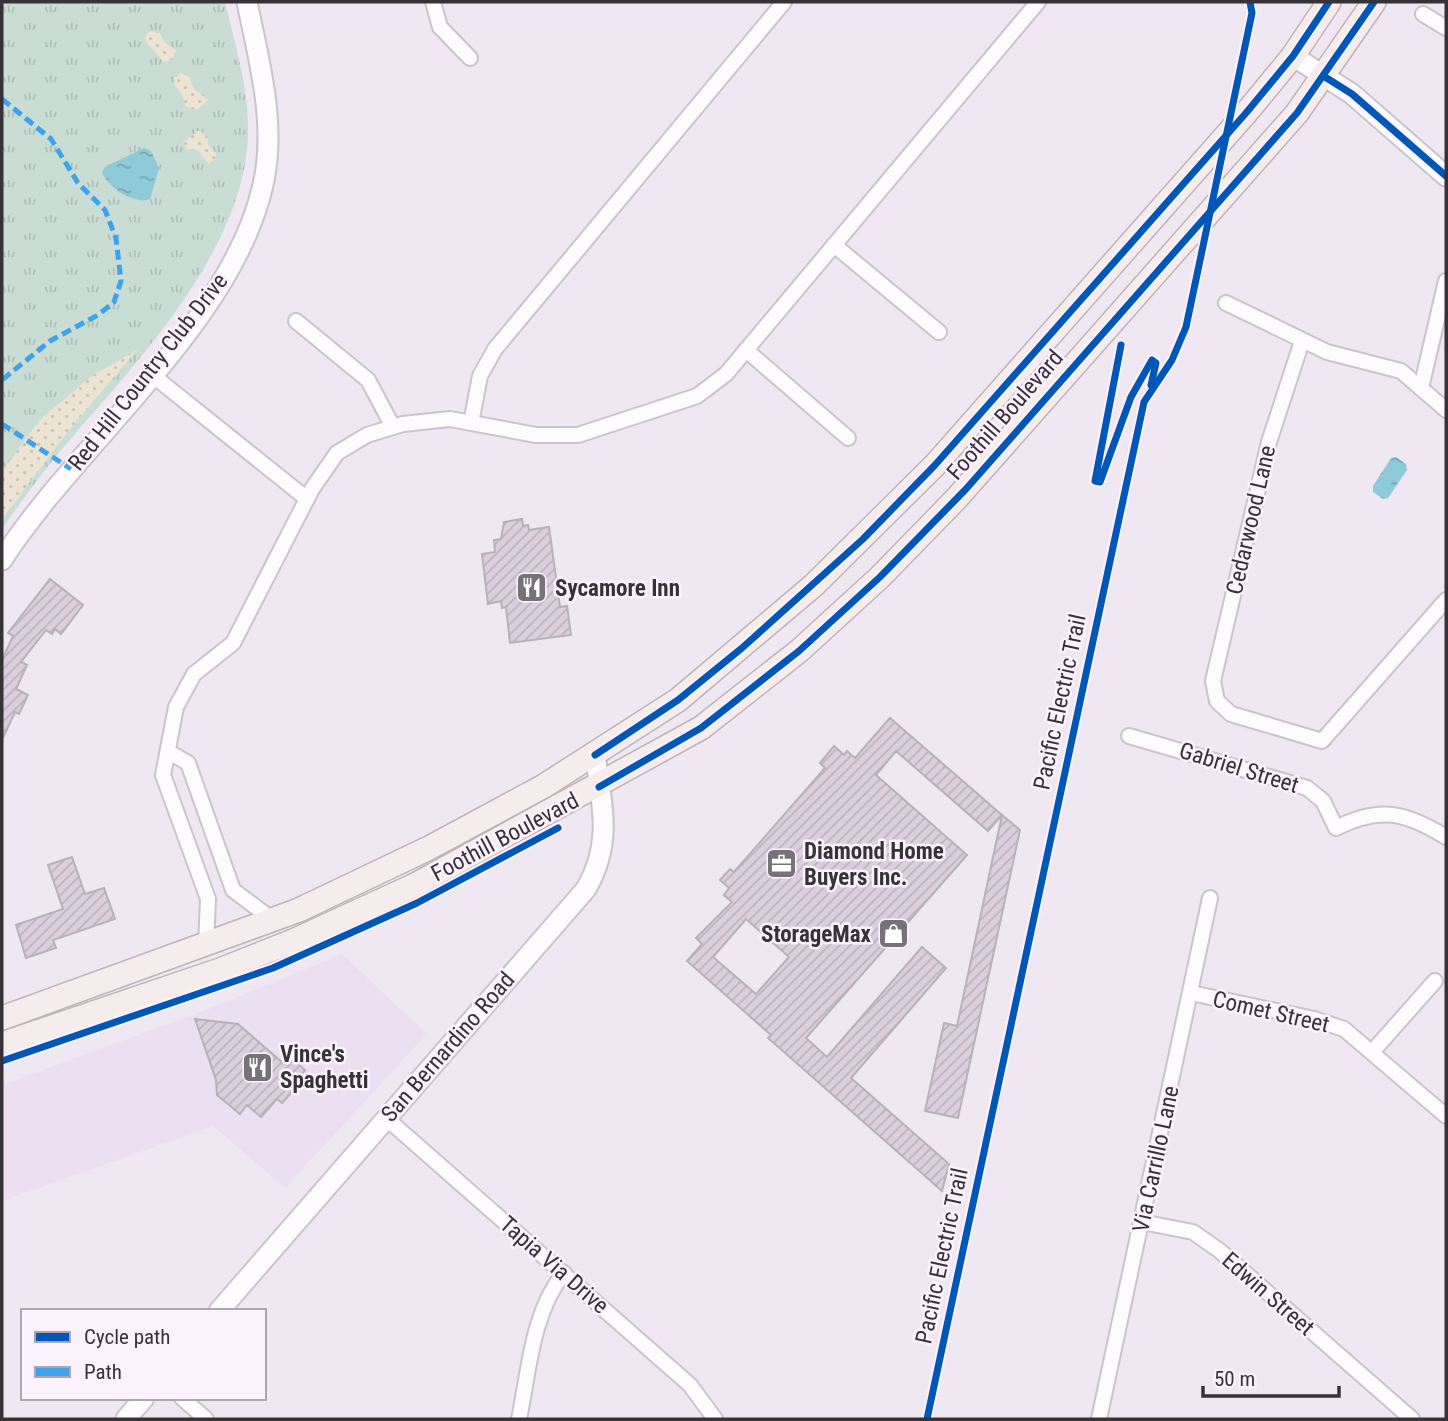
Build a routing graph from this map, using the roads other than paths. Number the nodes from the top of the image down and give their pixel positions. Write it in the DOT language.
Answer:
graph roads {
  1 [pos="247,2"];
  2 [pos="433,2"];
  3 [pos="785,2"];
  4 [pos="1038,2"];
  5 [pos="1329,2"];
  6 [pos="1374,2"];
  7 [pos="1423,14"];
  8 [pos="1446,29"];
  9 [pos="1293,56"];
  10 [pos="470,58"];
  11 [pos="1325,77"];
  12 [pos="1446,176"];
  13 [pos="834,245"];
  14 [pos="1446,281"];
  15 [pos="1226,303"];
  16 [pos="296,321"];
  17 [pos="939,332"];
  18 [pos="1302,341"];
  19 [pos="746,351"];
  20 [pos="151,374"];
  21 [pos="1421,388"];
  22 [pos="1446,410"];
  23 [pos="471,423"];
  24 [pos="393,427"];
  25 [pos="848,438"];
  26 [pos="307,499"];
  27 [pos="2,560"];
  28 [pos="1446,600"];
  29 [pos="1129,736"];
  30 [pos="169,752"];
  31 [pos="595,755"];
  32 [pos="599,787"];
  33 [pos="197,788"];
  34 [pos="172,797"];
  35 [pos="1446,838"];
  36 [pos="233,890"];
  37 [pos="1210,898"];
  38 [pos="208,899"];
  39 [pos="273,920"];
  40 [pos="206,946"];
  41 [pos="1435,981"];
  42 [pos="1191,993"];
  43 [pos="2,1018"];
  44 [pos="2,1044"];
  45 [pos="1373,1051"];
  46 [pos="1446,1116"];
  47 [pos="386,1118"];
  48 [pos="1143,1222"];
  49 [pos="564,1273"];
  50 [pos="221,1309"];
  51 [pos="142,1400"];
  52 [pos="184,1400"];
  53 [pos="126,1419"];
  54 [pos="206,1419"];
  55 [pos="519,1419"];
  56 [pos="715,1419"];
  57 [pos="1099,1419"];
  58 [pos="1412,1419"];
  1 -- 20 [label="street, Red Hill Country Club Drive"];
  2 -- 10 [label="street"];
  3 -- 23 [label="street"];
  4 -- 13 [label="street"];
  5 -- 9 [label="main road, Foothill Boulevard"];
  6 -- 11 [label="main road, Foothill Boulevard"];
  7 -- 8 [label="street"];
  9 -- 11 [label="street"];
  9 -- 31 [label="main road, Foothill Boulevard"];
  11 -- 12 [label="street"];
  11 -- 32 [label="main road, Foothill Boulevard"];
  13 -- 17 [label="street"];
  13 -- 19 [label="street"];
  14 -- 21 [label="street"];
  15 -- 18 [label="street"];
  16 -- 24 [label="street"];
  18 -- 21 [label="street"];
  18 -- 28 [label="street, Cedarwood Lane"];
  19 -- 23 [label="street"];
  19 -- 25 [label="street"];
  20 -- 26 [label="street"];
  20 -- 27 [label="street, Red Hill Country Club Drive"];
  21 -- 22 [label="street"];
  23 -- 24 [label="street"];
  24 -- 26 [label="street"];
  26 -- 30 [label="street"];
  29 -- 35 [label="street, Gabriel Street"];
  30 -- 33 [label="street"];
  30 -- 34 [label="street"];
  31 -- 32 [label="street, San Bernardino Road"];
  31 -- 39 [label="main road, Foothill Boulevard"];
  32 -- 44 [label="main road, Foothill Boulevard"];
  32 -- 47 [label="street, San Bernardino Road"];
  33 -- 34 [label="street"];
  33 -- 36 [label="street"];
  34 -- 38 [label="street"];
  36 -- 38 [label="street"];
  36 -- 39 [label="street"];
  37 -- 42 [label="street, Via Carrillo Lane"];
  38 -- 40 [label="street"];
  39 -- 40 [label="main road, Foothill Boulevard"];
  40 -- 43 [label="main road, Foothill Boulevard"];
  41 -- 45 [label="street"];
  42 -- 45 [label="street, Comet Street"];
  42 -- 48 [label="street, Via Carrillo Lane"];
  45 -- 46 [label="street, Comet Street"];
  47 -- 49 [label="street, Tapia Via Drive"];
  47 -- 50 [label="street, San Bernardino Road"];
  48 -- 57 [label="street, Via Carrillo Lane"];
  48 -- 58 [label="street, Edwin Street"];
  49 -- 55 [label="street"];
  49 -- 56 [label="street, Tapia Via Drive"];
  51 -- 53 [label="street"];
  52 -- 54 [label="street"];
}
